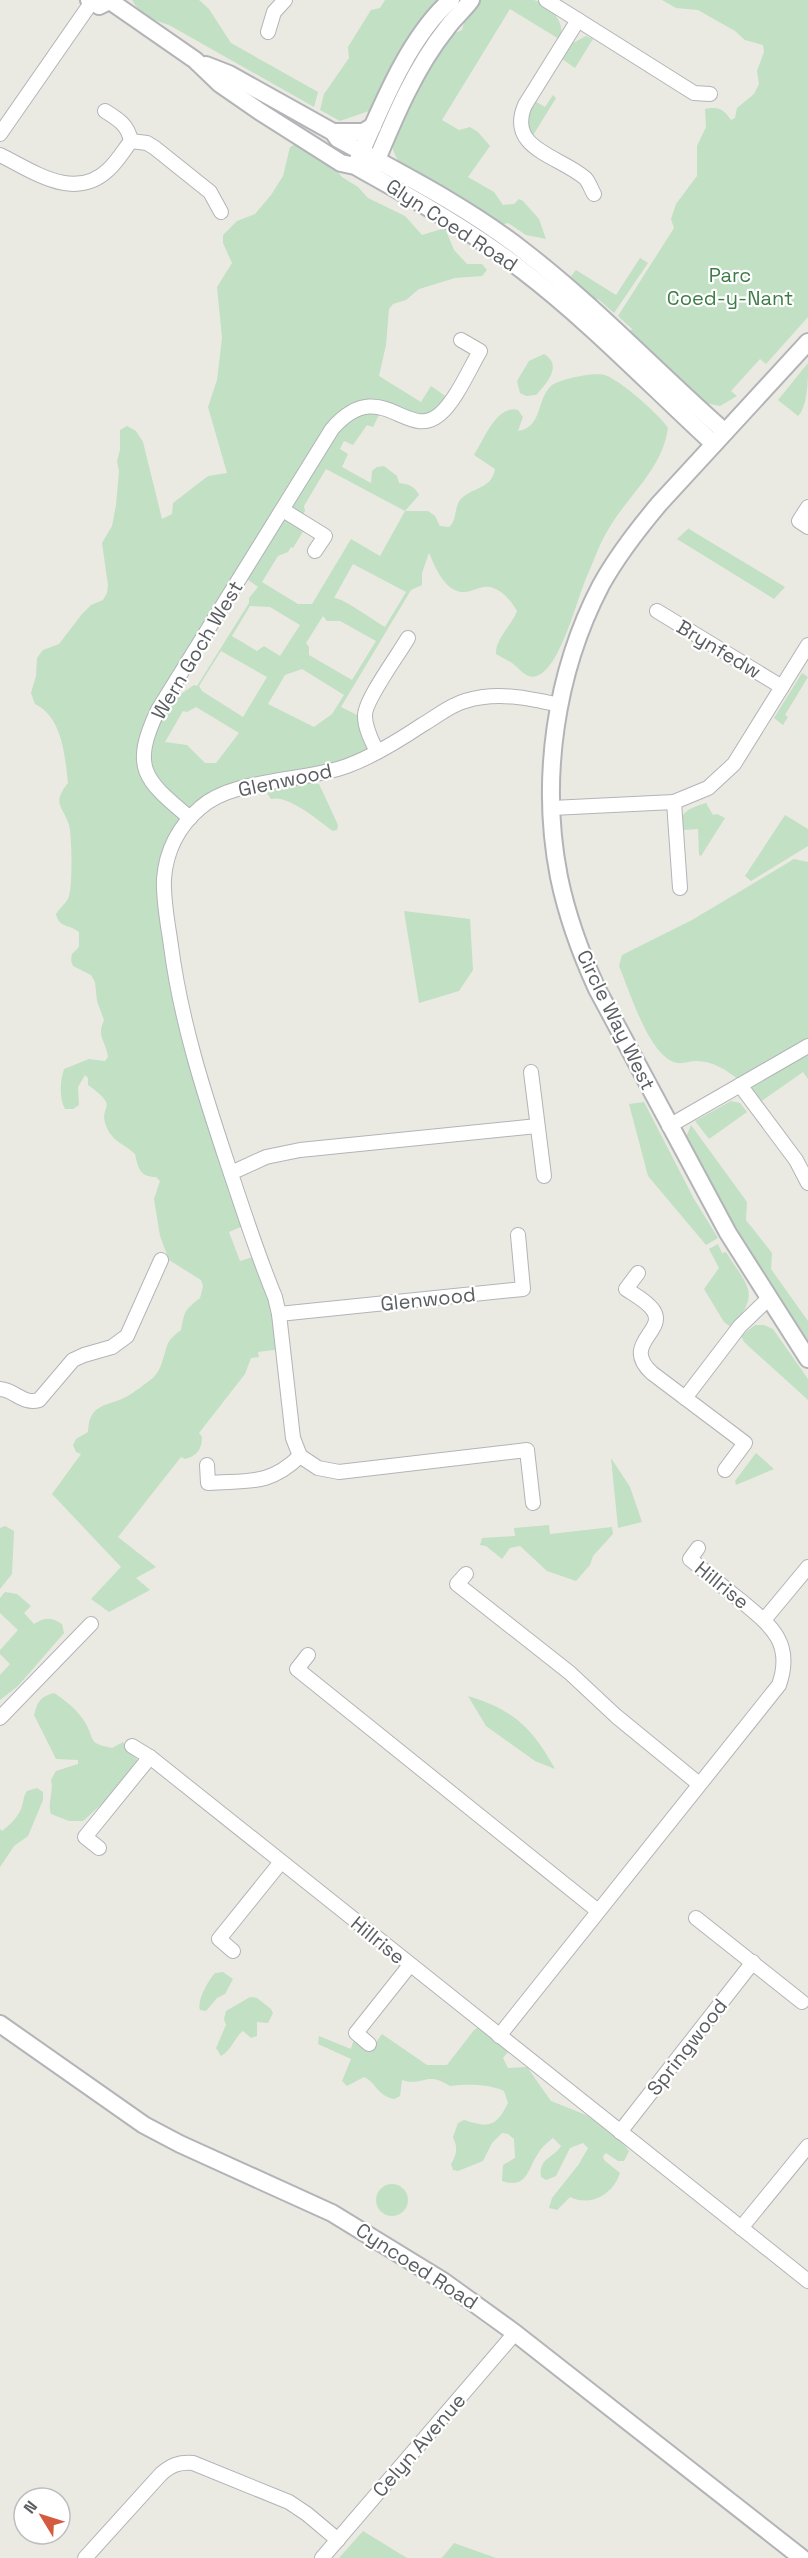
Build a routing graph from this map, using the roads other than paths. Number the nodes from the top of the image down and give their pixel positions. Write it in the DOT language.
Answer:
graph roads {
  1 [pos="285,0"];
  2 [pos="452,0"];
  3 [pos="471,0"];
  4 [pos="546,0"];
  5 [pos="90,1"];
  6 [pos="110,1"];
  7 [pos="578,20"];
  8 [pos="268,32"];
  9 [pos="195,60"];
  10 [pos="710,94"];
  11 [pos="105,111"];
  12 [pos="373,126"];
  13 [pos="333,132"];
  14 [pos="0,134"];
  15 [pos="131,141"];
  16 [pos="0,155"];
  17 [pos="366,163"];
  18 [pos="594,194"];
  19 [pos="221,212"];
  20 [pos="461,340"];
  21 [pos="808,342"];
  22 [pos="719,439"];
  23 [pos="808,507"];
  24 [pos="283,510"];
  25 [pos="808,527"];
  26 [pos="315,551"];
  27 [pos="657,611"];
  28 [pos="408,638"];
  29 [pos="808,645"];
  30 [pos="782,687"];
  31 [pos="559,705"];
  32 [pos="377,752"];
  33 [pos="674,802"];
  34 [pos="552,808"];
  35 [pos="190,818"];
  36 [pos="680,888"];
  37 [pos="808,1046"];
  38 [pos="531,1072"];
  39 [pos="740,1084"];
  40 [pos="537,1126"];
  41 [pos="669,1126"];
  42 [pos="231,1173"];
  43 [pos="544,1176"];
  44 [pos="808,1183"];
  45 [pos="518,1235"];
  46 [pos="160,1260"];
  47 [pos="638,1273"];
  48 [pos="768,1299"];
  49 [pos="279,1314"];
  50 [pos="808,1359"];
  51 [pos="0,1389"];
  52 [pos="685,1398"];
  53 [pos="300,1456"];
  54 [pos="207,1465"];
  55 [pos="725,1470"];
  56 [pos="533,1503"];
  57 [pos="698,1548"];
  58 [pos="808,1567"];
  59 [pos="466,1574"];
  60 [pos="764,1620"];
  61 [pos="91,1624"];
  62 [pos="308,1655"];
  63 [pos="0,1718"];
  64 [pos="132,1746"];
  65 [pos="150,1757"];
  66 [pos="699,1784"];
  67 [pos="99,1848"];
  68 [pos="281,1862"];
  69 [pos="598,1911"];
  70 [pos="696,1918"];
  71 [pos="233,1950"];
  72 [pos="753,1962"];
  73 [pos="410,1965"];
  74 [pos="802,2002"];
  75 [pos="0,2024"];
  76 [pos="499,2036"];
  77 [pos="369,2044"];
  78 [pos="620,2132"];
  79 [pos="808,2146"];
  80 [pos="741,2228"];
  81 [pos="808,2281"];
  82 [pos="515,2333"];
  83 [pos="338,2540"];
  84 [pos="85,2558"];
  85 [pos="322,2558"];
  86 [pos="802,2558"];
  1 -- 8 [label="street"];
  2 -- 12 [label="street"];
  3 -- 17 [label="street"];
  4 -- 7 [label="street"];
  5 -- 6 [label="street, Glyn Coed Road"];
  5 -- 14 [label="street"];
  6 -- 9 [label="street, Glyn Coed Road"];
  7 -- 10 [label="street"];
  7 -- 18 [label="street"];
  9 -- 13 [label="street, Glyn Coed Road"];
  9 -- 17 [label="street, Glyn Coed Road"];
  11 -- 15 [label="street"];
  12 -- 13 [label="street, Glyn Coed Road"];
  12 -- 17 [label="street"];
  13 -- 17 [label="street, Glyn Coed Road"];
  15 -- 16 [label="street"];
  15 -- 19 [label="street"];
  17 -- 22 [label="street, Glyn Coed Road"];
  20 -- 24 [label="street, Wern Goch West"];
  21 -- 22 [label="street, Circle Way West"];
  22 -- 31 [label="street, Circle Way West"];
  23 -- 25 [label="street"];
  24 -- 26 [label="street"];
  24 -- 35 [label="street, Wern Goch West"];
  27 -- 30 [label="street, Brynfedw"];
  28 -- 32 [label="street"];
  29 -- 30 [label="street, Brynfedw"];
  30 -- 33 [label="street, Brynfedw"];
  31 -- 32 [label="street, Glenwood"];
  31 -- 34 [label="street, Circle Way West"];
  32 -- 35 [label="street, Glenwood"];
  33 -- 34 [label="street, Brynfedw"];
  33 -- 36 [label="street"];
  34 -- 41 [label="street, Circle Way West"];
  35 -- 42 [label="street, Glenwood"];
  37 -- 39 [label="street"];
  38 -- 40 [label="street"];
  39 -- 41 [label="street"];
  39 -- 44 [label="street"];
  40 -- 42 [label="street"];
  40 -- 43 [label="street"];
  41 -- 48 [label="street, Circle Way West"];
  42 -- 49 [label="street, Glenwood"];
  45 -- 49 [label="street, Glenwood"];
  46 -- 51 [label="street"];
  47 -- 52 [label="street"];
  48 -- 50 [label="street, Circle Way West"];
  48 -- 52 [label="street"];
  49 -- 53 [label="street, Glenwood"];
  52 -- 55 [label="street"];
  53 -- 54 [label="street"];
  53 -- 56 [label="street"];
  57 -- 60 [label="street, Hillrise"];
  58 -- 60 [label="street, Hillrise"];
  59 -- 66 [label="street"];
  60 -- 66 [label="street, Hillrise"];
  61 -- 63 [label="street"];
  62 -- 69 [label="street"];
  64 -- 65 [label="street, Hillrise"];
  65 -- 67 [label="street"];
  65 -- 68 [label="street, Hillrise"];
  66 -- 69 [label="street, Hillrise"];
  68 -- 71 [label="street"];
  68 -- 73 [label="street, Hillrise"];
  69 -- 76 [label="street, Hillrise"];
  70 -- 72 [label="street"];
  72 -- 74 [label="street"];
  72 -- 78 [label="street, Springwood"];
  73 -- 76 [label="street, Hillrise"];
  73 -- 77 [label="street"];
  75 -- 82 [label="street, Cyncoed Road"];
  76 -- 78 [label="street"];
  78 -- 80 [label="street"];
  79 -- 80 [label="street"];
  80 -- 81 [label="street"];
  82 -- 83 [label="street, Celyn Avenue"];
  82 -- 86 [label="street, Cyncoed Road"];
  83 -- 84 [label="street"];
  83 -- 85 [label="street, Celyn Avenue"];
}
